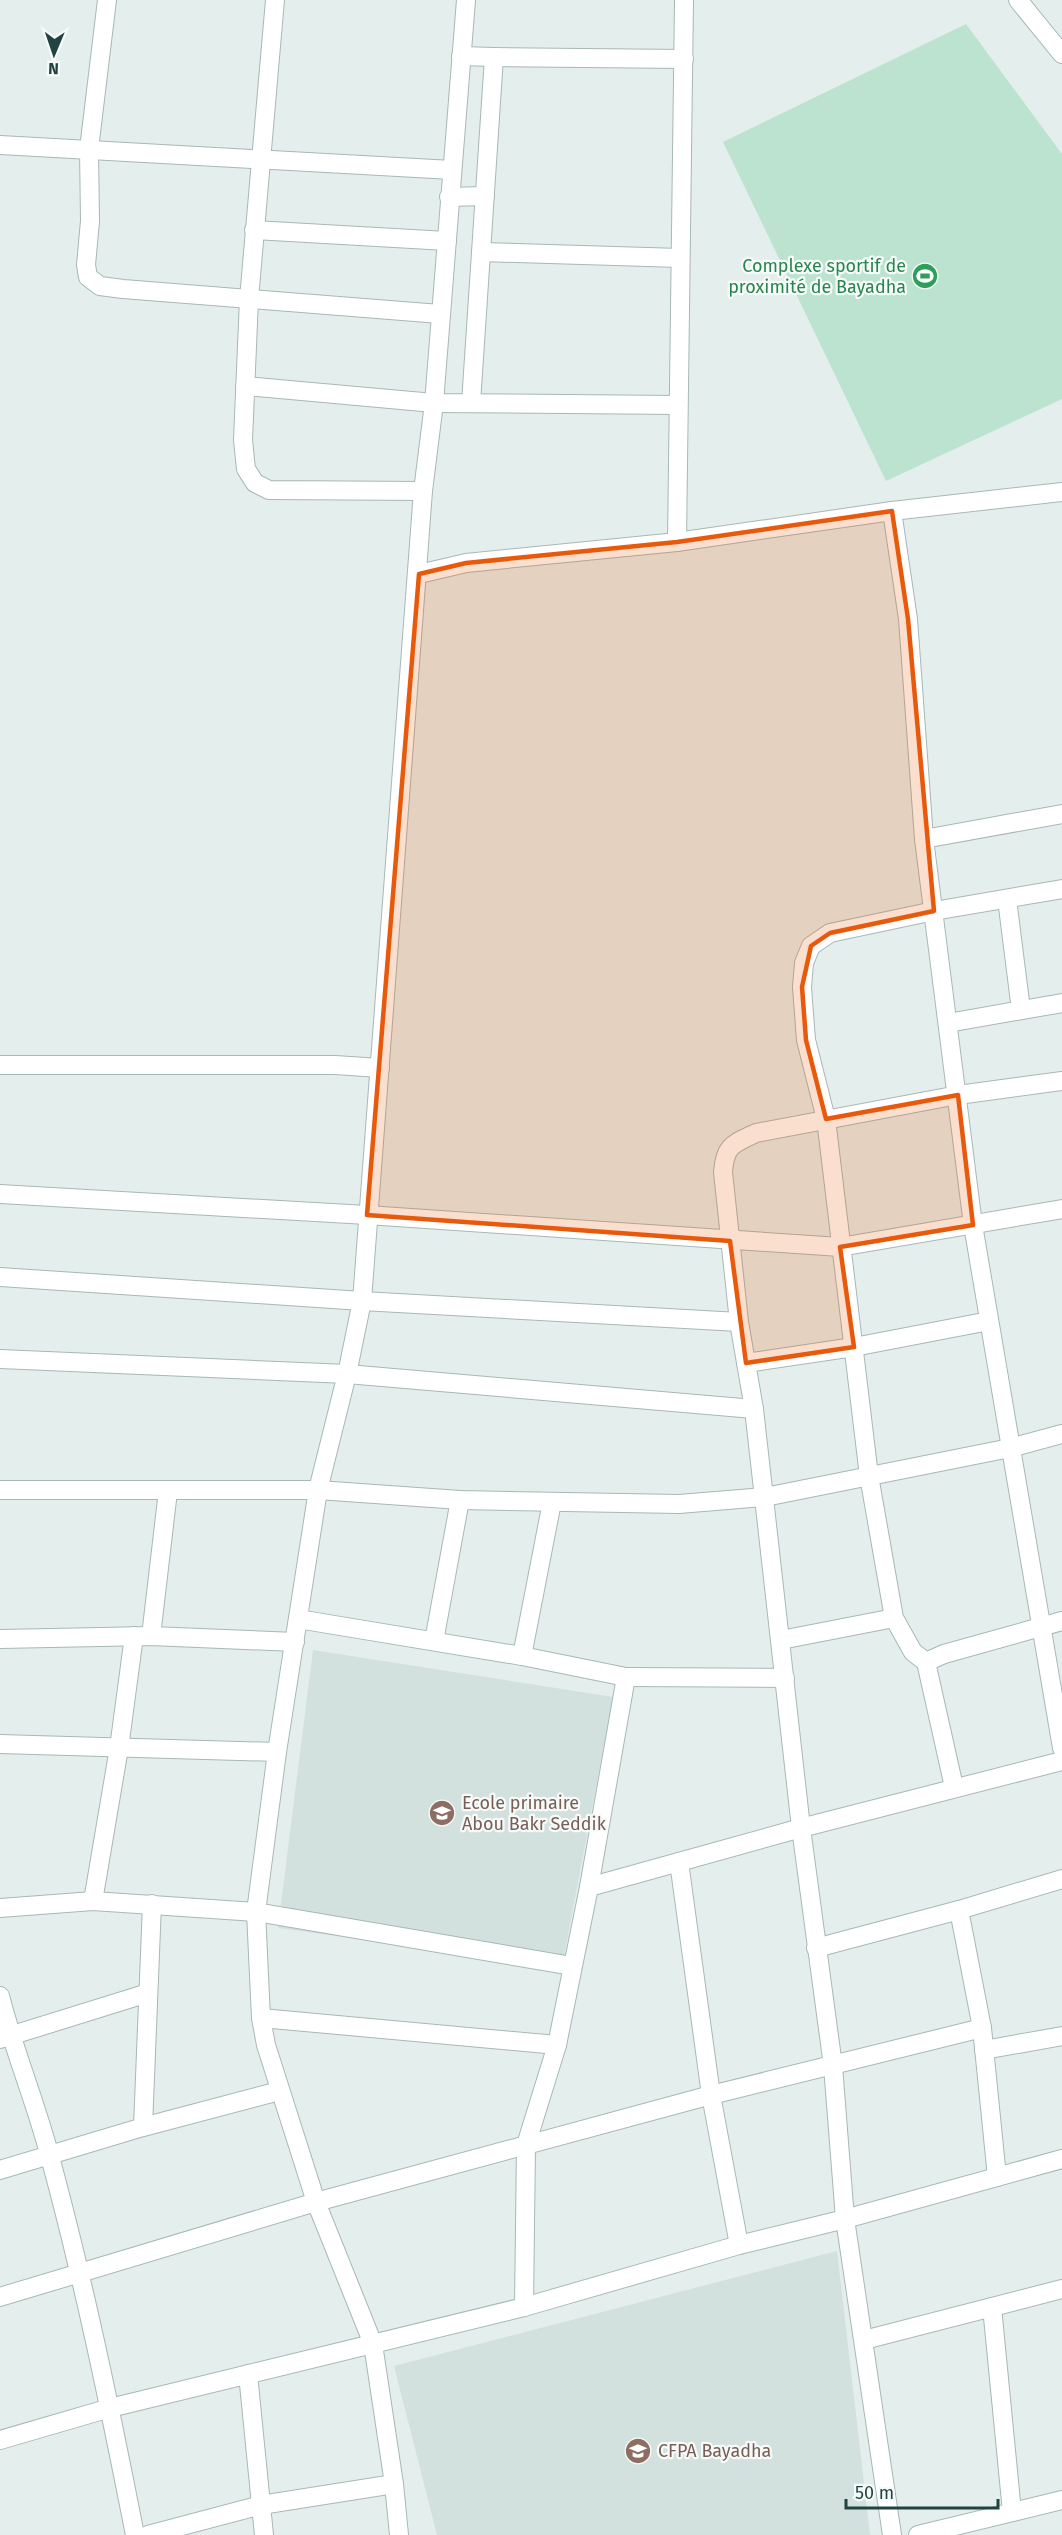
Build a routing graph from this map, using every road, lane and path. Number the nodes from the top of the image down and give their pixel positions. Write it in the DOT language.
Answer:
graph roads {
  1 [pos="107,0"];
  2 [pos="275,0"];
  3 [pos="466,0"];
  4 [pos="684,0"];
  5 [pos="1018,0"];
  6 [pos="1062,54"];
  7 [pos="461,56"];
  8 [pos="494,57"];
  9 [pos="684,59"];
  10 [pos="0,145"];
  11 [pos="89,149"];
  12 [pos="260,160"];
  13 [pos="452,170"];
  14 [pos="485,196"];
  15 [pos="450,197"];
  16 [pos="254,230"];
  17 [pos="447,241"];
  18 [pos="481,252"];
  19 [pos="680,258"];
  20 [pos="249,299"];
  21 [pos="440,314"];
  22 [pos="245,386"];
  23 [pos="434,403"];
  24 [pos="471,403"];
  25 [pos="678,405"];
  26 [pos="423,491"];
  27 [pos="1062,492"];
  28 [pos="892,510"];
  29 [pos="677,542"];
  30 [pos="419,574"];
  31 [pos="1062,814"];
  32 [pos="924,839"];
  33 [pos="1062,889"];
  34 [pos="1007,899"];
  35 [pos="934,911"];
  36 [pos="1062,1003"];
  37 [pos="1021,1010"];
  38 [pos="948,1023"];
  39 [pos="0,1065"];
  40 [pos="380,1068"];
  41 [pos="1062,1081"];
  42 [pos="958,1095"];
  43 [pos="826,1119"];
  44 [pos="0,1194"];
  45 [pos="1062,1209"];
  46 [pos="367,1215"];
  47 [pos="973,1224"];
  48 [pos="730,1241"];
  49 [pos="840,1247"];
  50 [pos="0,1277"];
  51 [pos="362,1301"];
  52 [pos="989,1321"];
  53 [pos="739,1322"];
  54 [pos="854,1347"];
  55 [pos="0,1359"];
  56 [pos="746,1363"];
  57 [pos="347,1374"];
  58 [pos="754,1409"];
  59 [pos="1062,1434"];
  60 [pos="1010,1448"];
  61 [pos="869,1476"];
  62 [pos="0,1490"];
  63 [pos="168,1491"];
  64 [pos="318,1491"];
  65 [pos="765,1497"];
  66 [pos="460,1500"];
  67 [pos="552,1502"];
  68 [pos="894,1618"];
  69 [pos="298,1619"];
  70 [pos="1062,1621"];
  71 [pos="1040,1626"];
  72 [pos="143,1636"];
  73 [pos="0,1639"];
  74 [pos="781,1640"];
  75 [pos="434,1641"];
  76 [pos="295,1642"];
  77 [pos="522,1656"];
  78 [pos="926,1662"];
  79 [pos="626,1677"];
  80 [pos="785,1678"];
  81 [pos="0,1744"];
  82 [pos="119,1748"];
  83 [pos="1062,1748"];
  84 [pos="277,1752"];
  85 [pos="1062,1761"];
  86 [pos="954,1787"];
  87 [pos="801,1828"];
  88 [pos="679,1862"];
  89 [pos="1062,1879"];
  90 [pos="589,1887"];
  91 [pos="93,1901"];
  92 [pos="152,1904"];
  93 [pos="0,1908"];
  94 [pos="958,1910"];
  95 [pos="256,1912"];
  96 [pos="816,1948"];
  97 [pos="572,1966"];
  98 [pos="148,1993"];
  99 [pos="0,1996"];
  100 [pos="261,2018"];
  101 [pos="982,2028"];
  102 [pos="1062,2036"];
  103 [pos="5,2037"];
  104 [pos="557,2045"];
  105 [pos="984,2050"];
  106 [pos="833,2066"];
  107 [pos="279,2091"];
  108 [pos="711,2095"];
  109 [pos="143,2127"];
  110 [pos="526,2145"];
  111 [pos="50,2154"];
  112 [pos="1062,2159"];
  113 [pos="0,2170"];
  114 [pos="997,2177"];
  115 [pos="316,2202"];
  116 [pos="845,2219"];
  117 [pos="739,2245"];
  118 [pos="79,2273"];
  119 [pos="1062,2289"];
  120 [pos="0,2297"];
  121 [pos="525,2307"];
  122 [pos="992,2307"];
  123 [pos="864,2340"];
  124 [pos="373,2344"];
  125 [pos="248,2374"];
  126 [pos="110,2408"];
  127 [pos="0,2440"];
  128 [pos="394,2484"];
  129 [pos="1062,2500"];
  130 [pos="261,2505"];
  131 [pos="1012,2512"];
  132 [pos="135,2535"];
  133 [pos="148,2535"];
  134 [pos="264,2535"];
  135 [pos="399,2535"];
  136 [pos="892,2535"];
  137 [pos="918,2535"];
  1 -- 11 [label="street"];
  2 -- 12 [label="street"];
  3 -- 7 [label="street"];
  4 -- 9 [label="street"];
  5 -- 6 [label="street"];
  7 -- 8 [label="street"];
  7 -- 13 [label="street"];
  8 -- 9 [label="street"];
  8 -- 14 [label="street"];
  9 -- 19 [label="street"];
  10 -- 11 [label="street"];
  11 -- 12 [label="street"];
  11 -- 20 [label="street"];
  12 -- 13 [label="street"];
  12 -- 16 [label="street"];
  13 -- 15 [label="street"];
  14 -- 15 [label="street"];
  14 -- 18 [label="street"];
  15 -- 17 [label="street"];
  16 -- 17 [label="street"];
  16 -- 20 [label="street"];
  17 -- 21 [label="street"];
  18 -- 19 [label="street"];
  18 -- 24 [label="street"];
  19 -- 25 [label="street"];
  20 -- 21 [label="street"];
  20 -- 22 [label="street"];
  21 -- 23 [label="street"];
  22 -- 23 [label="street"];
  22 -- 26 [label="street"];
  23 -- 24 [label="street"];
  23 -- 26 [label="street"];
  24 -- 25 [label="street"];
  25 -- 29 [label="street"];
  26 -- 30 [label="street"];
  27 -- 28 [label="street"];
  28 -- 29 [label="street"];
  28 -- 32 [label="street"];
  29 -- 30 [label="street"];
  30 -- 40 [label="street"];
  31 -- 32 [label="street"];
  32 -- 35 [label="street"];
  33 -- 34 [label="street"];
  34 -- 35 [label="street"];
  34 -- 37 [label="street"];
  35 -- 38 [label="street"];
  35 -- 43 [label="street"];
  36 -- 37 [label="street"];
  37 -- 38 [label="street"];
  38 -- 42 [label="street"];
  39 -- 40 [label="street"];
  40 -- 46 [label="street"];
  41 -- 42 [label="street"];
  42 -- 43 [label="street"];
  42 -- 47 [label="street"];
  43 -- 48 [label="street"];
  43 -- 49 [label="street"];
  44 -- 46 [label="street"];
  45 -- 47 [label="street"];
  46 -- 48 [label="street"];
  46 -- 51 [label="street"];
  47 -- 49 [label="street"];
  47 -- 52 [label="street"];
  48 -- 49 [label="street"];
  48 -- 53 [label="street"];
  49 -- 54 [label="street"];
  50 -- 51 [label="street"];
  51 -- 53 [label="street"];
  51 -- 57 [label="street"];
  52 -- 54 [label="street"];
  52 -- 60 [label="street"];
  53 -- 56 [label="street"];
  54 -- 56 [label="street"];
  54 -- 61 [label="street"];
  55 -- 57 [label="street"];
  56 -- 58 [label="street"];
  57 -- 58 [label="street"];
  57 -- 64 [label="street"];
  58 -- 65 [label="street"];
  59 -- 60 [label="street"];
  60 -- 61 [label="street"];
  60 -- 71 [label="street"];
  61 -- 65 [label="street"];
  61 -- 68 [label="street"];
  62 -- 63 [label="street"];
  63 -- 64 [label="street"];
  63 -- 72 [label="street"];
  64 -- 66 [label="street"];
  64 -- 69 [label="street"];
  65 -- 67 [label="street"];
  65 -- 74 [label="street"];
  66 -- 67 [label="street"];
  66 -- 75 [label="street"];
  67 -- 77 [label="street"];
  68 -- 74 [label="street"];
  68 -- 78 [label="street"];
  69 -- 75 [label="street"];
  69 -- 76 [label="street"];
  70 -- 71 [label="street"];
  71 -- 78 [label="street"];
  71 -- 83 [label="street"];
  72 -- 73 [label="street"];
  72 -- 76 [label="street"];
  72 -- 82 [label="street"];
  74 -- 80 [label="street"];
  75 -- 77 [label="street"];
  76 -- 84 [label="street"];
  77 -- 79 [label="street"];
  78 -- 86 [label="street"];
  79 -- 80 [label="street"];
  79 -- 90 [label="street"];
  80 -- 87 [label="street"];
  81 -- 82 [label="street"];
  82 -- 84 [label="street"];
  82 -- 91 [label="street"];
  84 -- 95 [label="street"];
  85 -- 86 [label="street"];
  86 -- 87 [label="street"];
  87 -- 88 [label="street"];
  87 -- 96 [label="street"];
  88 -- 90 [label="street"];
  88 -- 108 [label="street"];
  89 -- 94 [label="street"];
  90 -- 97 [label="street"];
  91 -- 92 [label="street"];
  91 -- 93 [label="street"];
  92 -- 95 [label="street"];
  92 -- 98 [label="street"];
  94 -- 96 [label="street"];
  94 -- 101 [label="street"];
  95 -- 97 [label="street"];
  95 -- 100 [label="street"];
  96 -- 106 [label="street"];
  97 -- 104 [label="street"];
  98 -- 103 [label="street"];
  98 -- 109 [label="street"];
  99 -- 103 [label="street"];
  100 -- 104 [label="street"];
  100 -- 107 [label="street"];
  101 -- 105 [label="street"];
  101 -- 106 [label="street"];
  102 -- 105 [label="street"];
  103 -- 111 [label="street"];
  104 -- 110 [label="street"];
  105 -- 114 [label="street"];
  106 -- 108 [label="street"];
  106 -- 116 [label="street"];
  107 -- 109 [label="street"];
  107 -- 115 [label="street"];
  108 -- 110 [label="street"];
  108 -- 117 [label="street"];
  109 -- 111 [label="street"];
  110 -- 115 [label="street"];
  110 -- 121 [label="street"];
  111 -- 113 [label="street"];
  111 -- 118 [label="street"];
  112 -- 114 [label="street"];
  114 -- 116 [label="street"];
  115 -- 118 [label="street"];
  115 -- 124 [label="street"];
  116 -- 117 [label="street"];
  116 -- 123 [label="street"];
  117 -- 121 [label="street"];
  118 -- 120 [label="street"];
  118 -- 126 [label="street"];
  119 -- 122 [label="street"];
  121 -- 124 [label="street"];
  122 -- 123 [label="street"];
  122 -- 131 [label="street"];
  123 -- 136 [label="street"];
  124 -- 125 [label="street"];
  124 -- 128 [label="street"];
  125 -- 126 [label="street"];
  125 -- 130 [label="street"];
  126 -- 127 [label="street"];
  126 -- 132 [label="street"];
  128 -- 130 [label="street"];
  128 -- 135 [label="street"];
  129 -- 131 [label="street"];
  130 -- 133 [label="street"];
  130 -- 134 [label="street"];
  131 -- 137 [label="street"];
}
